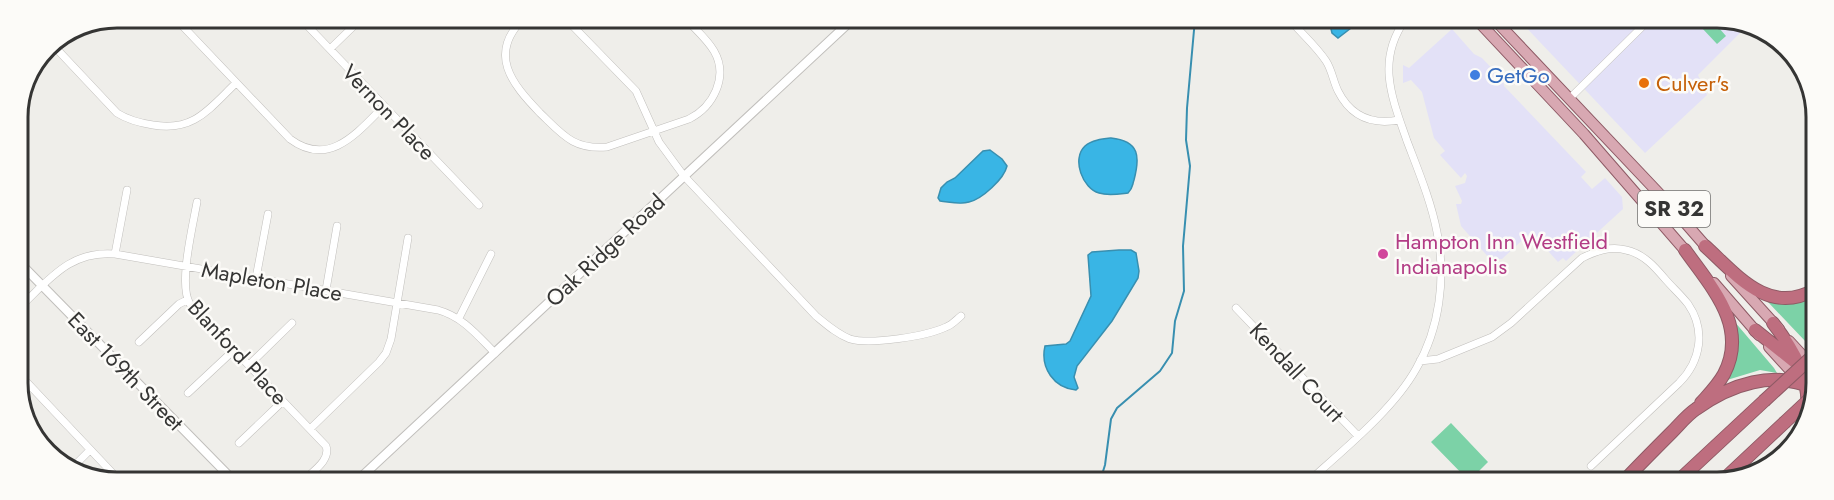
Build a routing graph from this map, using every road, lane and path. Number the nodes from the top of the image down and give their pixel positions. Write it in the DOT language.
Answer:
graph roads {
  1 [pos="184,28"];
  2 [pos="310,28"];
  3 [pos="352,28"];
  4 [pos="515,28"];
  5 [pos="575,28"];
  6 [pos="694,28"];
  7 [pos="840,28"];
  8 [pos="1296,28"];
  9 [pos="1401,28"];
  10 [pos="1485,28"];
  11 [pos="1502,28"];
  12 [pos="1641,28"];
  13 [pos="60,49"];
  14 [pos="330,49"];
  15 [pos="236,83"];
  16 [pos="1569,99"];
  17 [pos="384,106"];
  18 [pos="1399,120"];
  19 [pos="654,132"];
  20 [pos="684,176"];
  21 [pos="127,190"];
  22 [pos="197,202"];
  23 [pos="479,205"];
  24 [pos="267,214"];
  25 [pos="337,226"];
  26 [pos="408,238"];
  27 [pos="1705,246"];
  28 [pos="1685,250"];
  29 [pos="115,254"];
  30 [pos="490,254"];
  31 [pos="187,267"];
  32 [pos="28,271"];
  33 [pos="256,278"];
  34 [pos="43,286"];
  35 [pos="326,290"];
  36 [pos="1806,293"];
  37 [pos="28,299"];
  38 [pos="187,300"];
  39 [pos="397,303"];
  40 [pos="1236,308"];
  41 [pos="961,316"];
  42 [pos="459,318"];
  43 [pos="292,323"];
  44 [pos="1773,323"];
  45 [pos="1755,330"];
  46 [pos="139,342"];
  47 [pos="234,350"];
  48 [pos="495,353"];
  49 [pos="1806,358"];
  50 [pos="1420,362"];
  51 [pos="1806,362"];
  52 [pos="249,365"];
  53 [pos="1800,366"];
  54 [pos="1806,369"];
  55 [pos="28,384"];
  56 [pos="1806,385"];
  57 [pos="188,393"];
  58 [pos="283,401"];
  59 [pos="1802,407"];
  60 [pos="1695,410"];
  61 [pos="310,429"];
  62 [pos="1358,436"];
  63 [pos="239,443"];
  64 [pos="90,450"];
  65 [pos="77,462"];
  66 [pos="1591,466"];
  67 [pos="1734,470"];
  68 [pos="111,471"];
  69 [pos="1320,471"];
  70 [pos="1634,471"];
  71 [pos="1689,471"];
  72 [pos="225,472"];
  73 [pos="311,472"];
  74 [pos="367,472"];
  1 -- 15 [label="street"];
  2 -- 14 [label="street, Vernon Place"];
  3 -- 14 [label="street"];
  4 -- 19 [label="street"];
  5 -- 19 [label="street"];
  6 -- 19 [label="street"];
  7 -- 20 [label="street, Oak Ridge Road"];
  8 -- 18 [label="street"];
  9 -- 18 [label="street"];
  10 -- 28 [label="main road, SR 32"];
  11 -- 16 [label="main road, SR 32"];
  12 -- 16 [label="street"];
  13 -- 15 [label="street"];
  14 -- 17 [label="street, Vernon Place"];
  15 -- 17 [label="street"];
  16 -- 27 [label="main road, SR 32"];
  17 -- 23 [label="street, Vernon Place"];
  18 -- 50 [label="street"];
  19 -- 20 [label="street"];
  20 -- 41 [label="street"];
  20 -- 48 [label="street, Oak Ridge Road"];
  21 -- 29 [label="street"];
  22 -- 31 [label="street, Blanford Place"];
  24 -- 33 [label="street"];
  25 -- 35 [label="street"];
  26 -- 39 [label="street"];
  27 -- 36 [label="highway"];
  27 -- 44 [label="main road, SR 32"];
  28 -- 45 [label="main road, SR 32"];
  28 -- 60 [label="highway"];
  29 -- 31 [label="street, Mapleton Place"];
  29 -- 34 [label="street, Mapleton Place"];
  30 -- 42 [label="street"];
  31 -- 33 [label="street, Mapleton Place"];
  31 -- 38 [label="street, Blanford Place"];
  32 -- 34 [label="street, East 169th Street"];
  33 -- 35 [label="street, Mapleton Place"];
  34 -- 37 [label="street, Mapleton Place"];
  34 -- 72 [label="street, East 169th Street"];
  35 -- 39 [label="street, Mapleton Place"];
  38 -- 46 [label="street"];
  38 -- 47 [label="street, Blanford Place"];
  39 -- 42 [label="street, Mapleton Place"];
  39 -- 61 [label="street"];
  40 -- 62 [label="street, Kendall Court"];
  42 -- 48 [label="street, Mapleton Place"];
  43 -- 52 [label="street"];
  44 -- 49 [label="main road, SR 32"];
  44 -- 53 [label="highway"];
  45 -- 53 [label="highway"];
  45 -- 56 [label="main road, SR 32"];
  47 -- 52 [label="street, Blanford Place"];
  47 -- 57 [label="street"];
  48 -- 74 [label="street, Oak Ridge Road"];
  50 -- 62 [label="street"];
  50 -- 66 [label="street"];
  51 -- 71 [label="highway, bridge"];
  52 -- 58 [label="street, Blanford Place"];
  53 -- 54 [label="highway"];
  53 -- 56 [label="highway"];
  55 -- 64 [label="street"];
  56 -- 60 [label="highway"];
  58 -- 61 [label="street, Blanford Place"];
  58 -- 63 [label="street"];
  59 -- 67 [label="highway, bridge"];
  60 -- 70 [label="highway"];
  61 -- 73 [label="street, Blanford Place"];
  62 -- 69 [label="street"];
  64 -- 65 [label="street"];
  64 -- 68 [label="street"];
}
